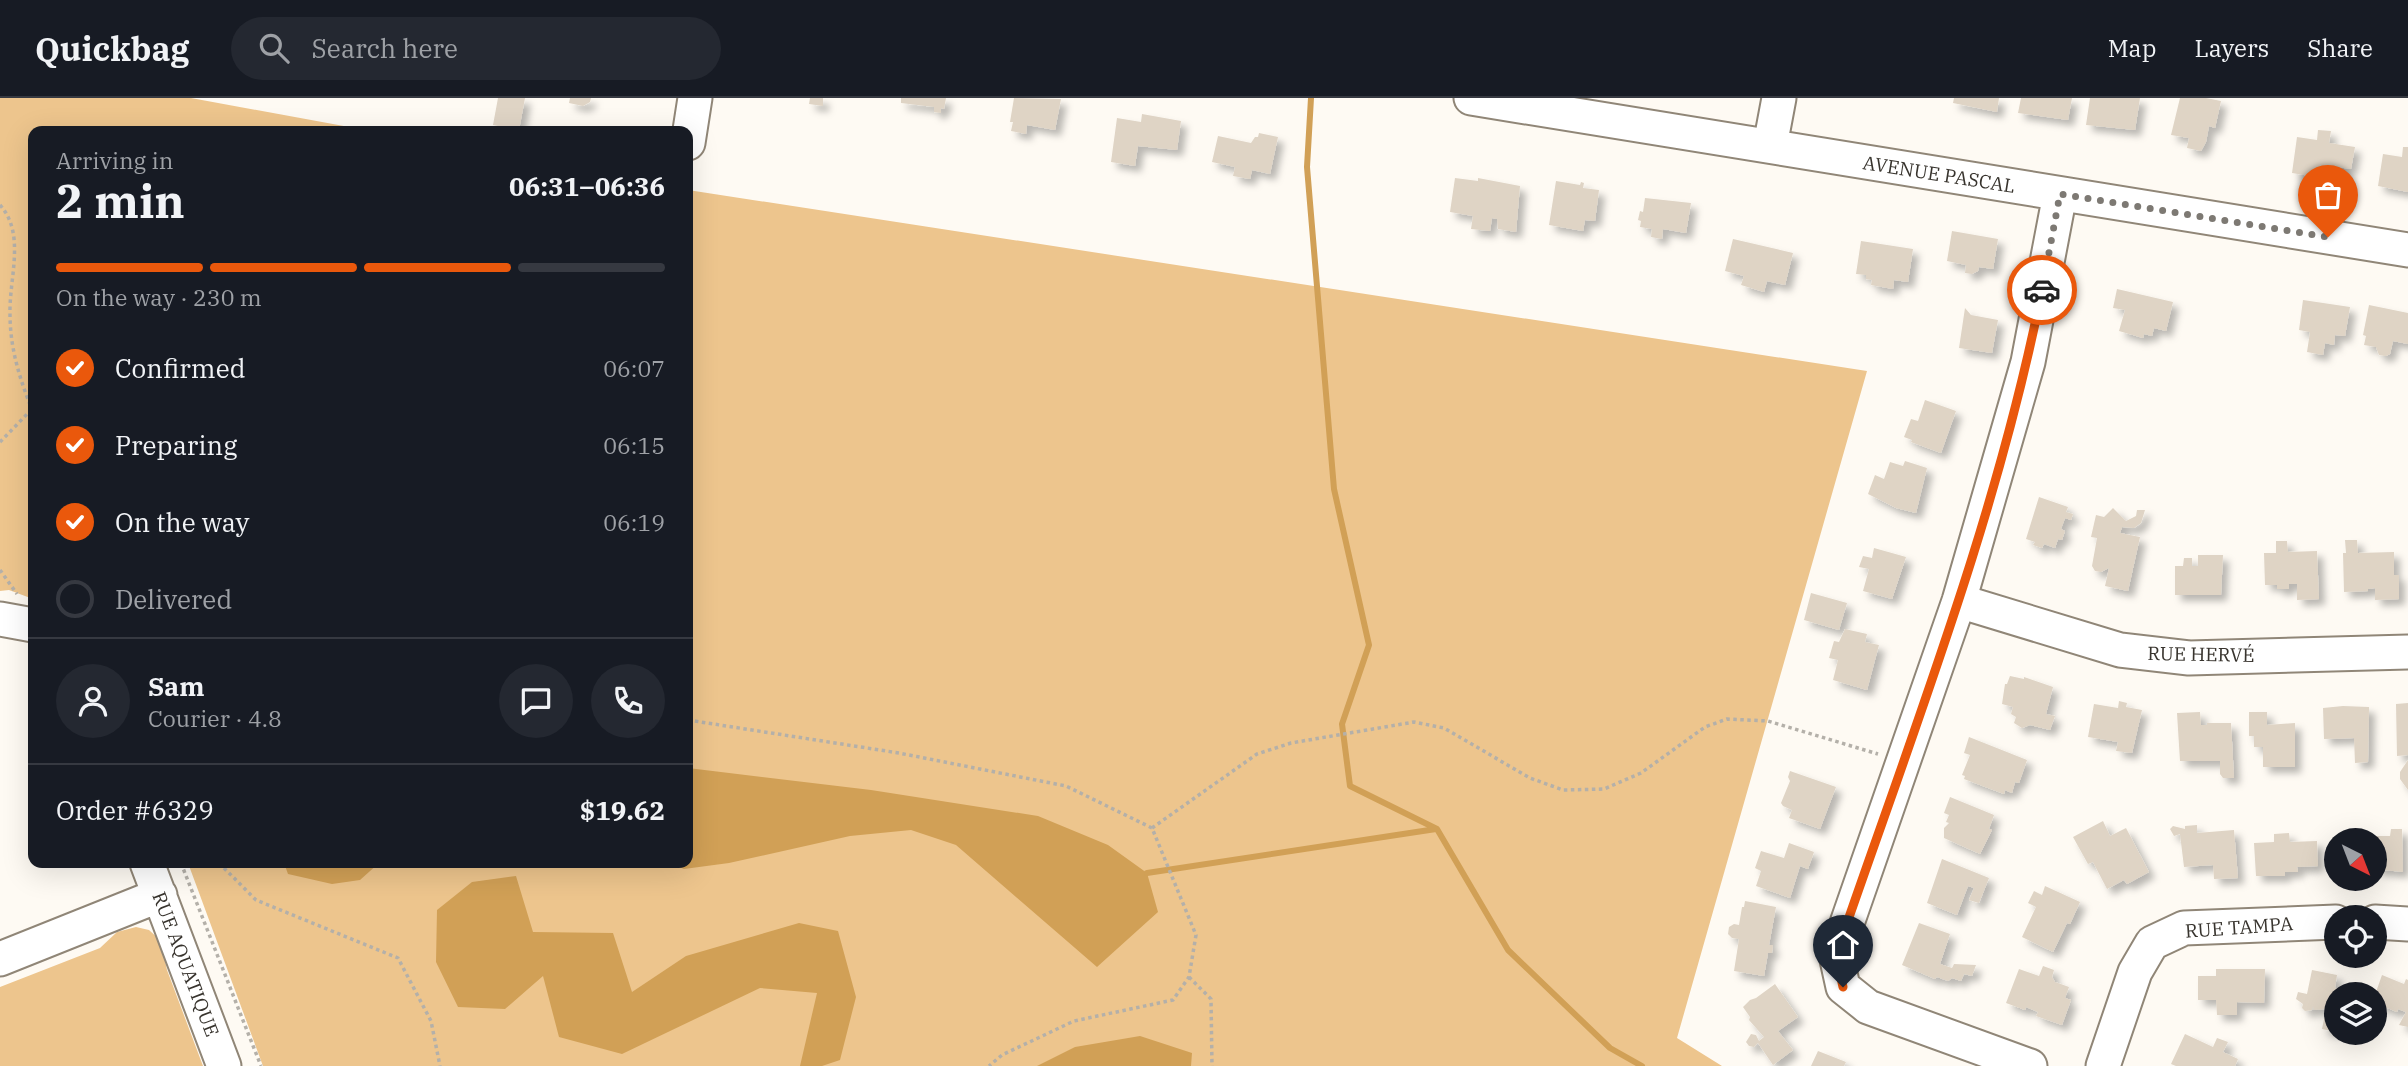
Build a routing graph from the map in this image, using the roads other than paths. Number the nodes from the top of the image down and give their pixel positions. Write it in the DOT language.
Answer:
graph roads {
  1 [pos="695,98"];
  2 [pos="1471,98"];
  3 [pos="1779,98"];
  4 [pos="691,126"];
  5 [pos="1770,146"];
  6 [pos="2060,194"];
  7 [pos="2408,250"];
  8 [pos="1959,601"];
  9 [pos="0,619"];
  10 [pos="28,624"];
  11 [pos="2408,652"];
  12 [pos="149,868"];
  13 [pos="160,895"];
  14 [pos="2324,922"];
  15 [pos="2387,923"];
  16 [pos="2408,924"];
  17 [pos="0,960"];
  18 [pos="224,1066"];
  19 [pos="2030,1066"];
  20 [pos="2103,1066"];
  1 -- 4 [label="street"];
  2 -- 5 [label="street, AVENUE PASCAL"];
  3 -- 5 [label="street"];
  5 -- 6 [label="street, AVENUE PASCAL"];
  6 -- 7 [label="street, AVENUE PASCAL"];
  6 -- 8 [label="street"];
  8 -- 11 [label="street, RUE HERVÉ"];
  8 -- 19 [label="street"];
  9 -- 10 [label="street"];
  12 -- 13 [label="street, RUE AQUATIQUE"];
  13 -- 17 [label="street"];
  13 -- 18 [label="street, RUE AQUATIQUE"];
  14 -- 20 [label="street, RUE TAMPA"];
  15 -- 16 [label="street"];
}
